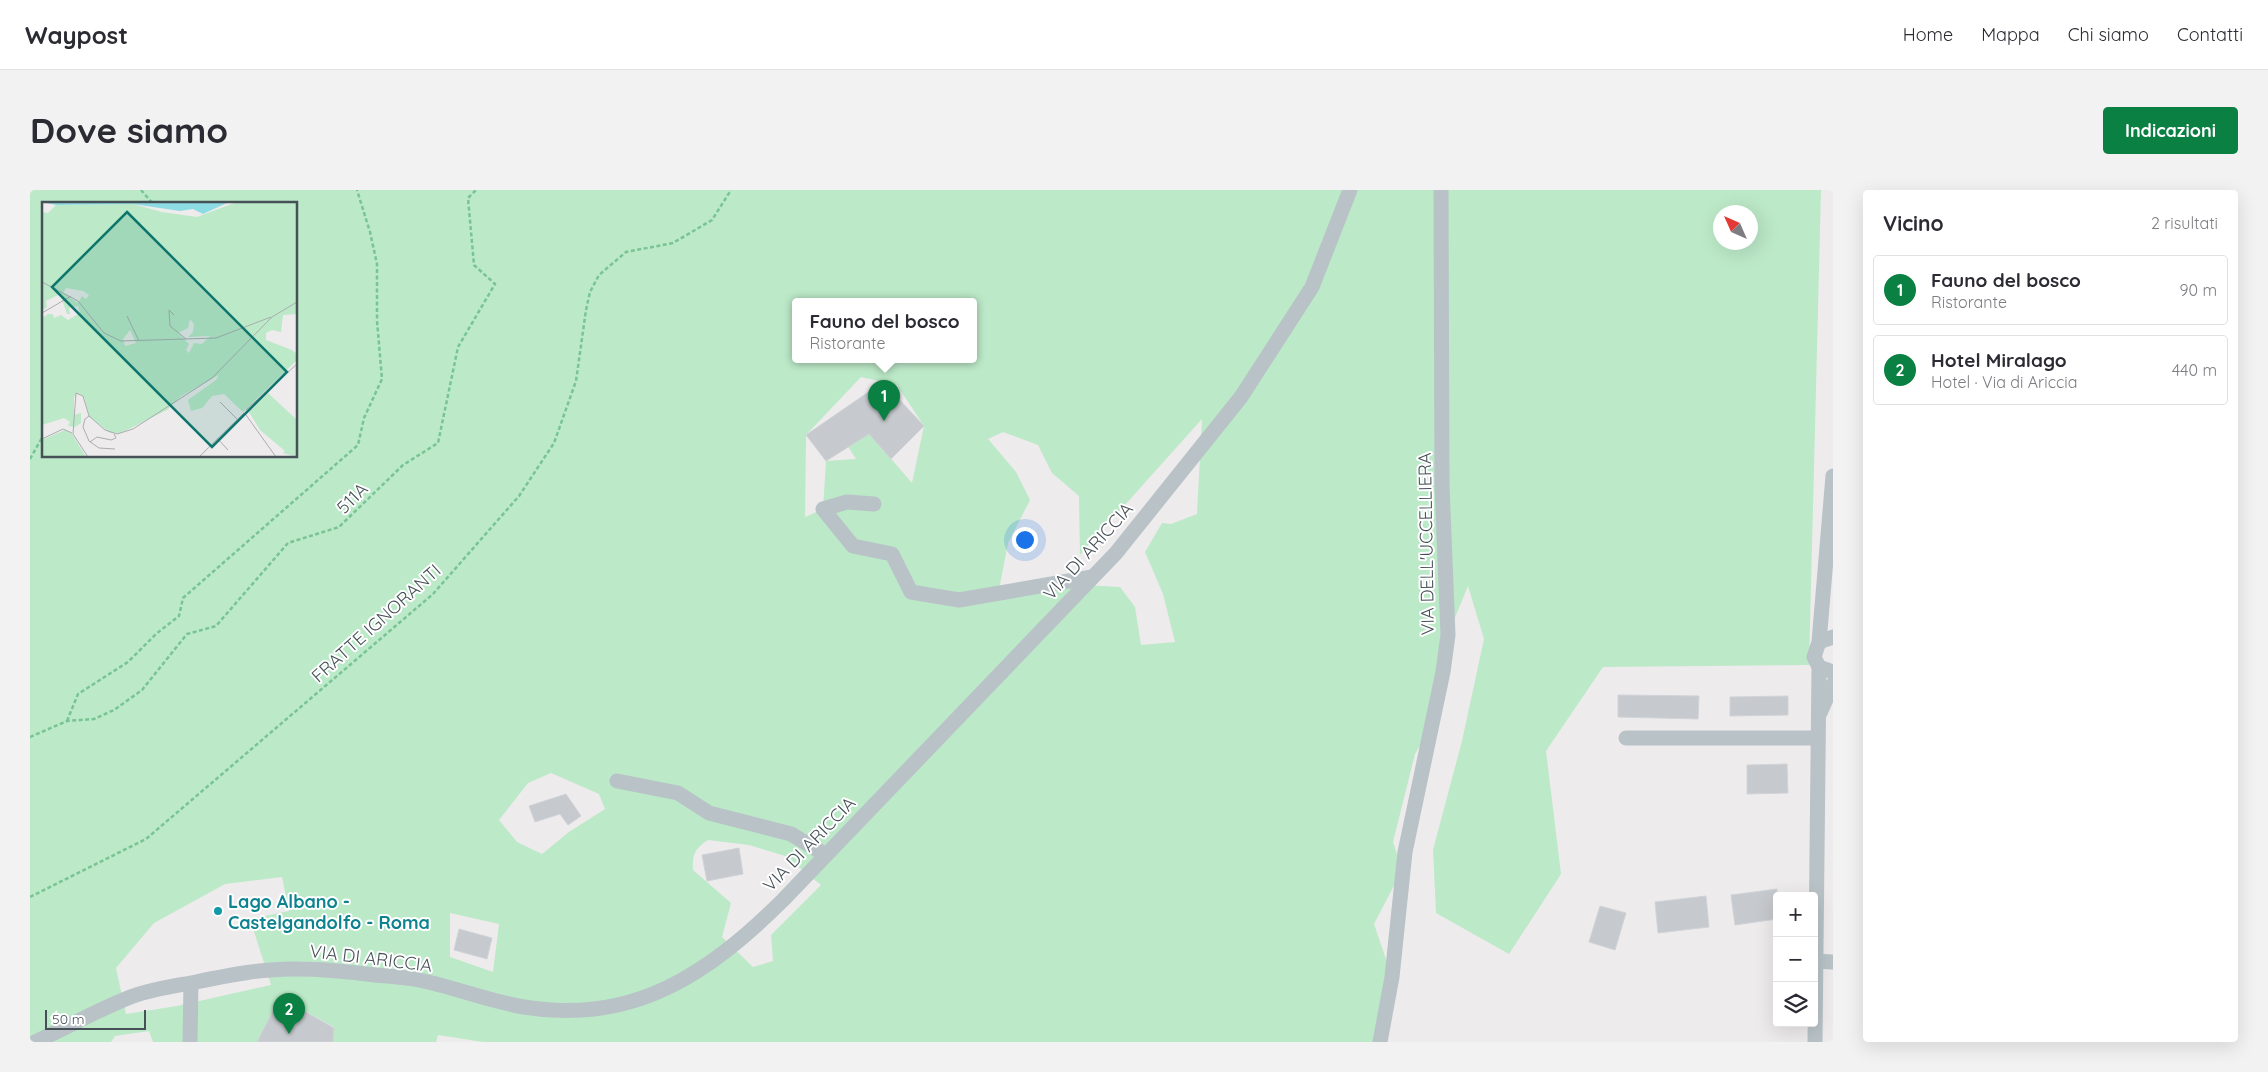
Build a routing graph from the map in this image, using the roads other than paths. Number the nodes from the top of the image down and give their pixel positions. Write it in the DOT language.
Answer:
graph roads {
  1 [pos="1350,190"];
  2 [pos="1441,190"];
  3 [pos="1833,476"];
  4 [pos="874,504"];
  5 [pos="1092,578"];
  6 [pos="1824,587"];
  7 [pos="1833,617"];
  8 [pos="1826,639"];
  9 [pos="1826,669"];
  10 [pos="1833,684"];
  11 [pos="1817,719"];
  12 [pos="1626,738"];
  13 [pos="1817,738"];
  14 [pos="617,780"];
  15 [pos="826,855"];
  16 [pos="1815,937"];
  17 [pos="1818,961"];
  18 [pos="1833,962"];
  19 [pos="1815,982"];
  20 [pos="191,983"];
  21 [pos="35,1042"];
  22 [pos="190,1042"];
  23 [pos="1380,1042"];
  24 [pos="1815,1042"];
  1 -- 5 [label="street, VIA DI ARICCIA"];
  2 -- 23 [label="street, VIA DELL'UCCELLIERA"];
  3 -- 6 [label="street"];
  4 -- 5 [label="street"];
  5 -- 15 [label="street, VIA DI ARICCIA"];
  6 -- 7 [label="street"];
  6 -- 8 [label="street"];
  8 -- 9 [label="street"];
  9 -- 11 [label="street"];
  10 -- 11 [label="street"];
  11 -- 13 [label="street"];
  12 -- 13 [label="street"];
  13 -- 16 [label="street"];
  14 -- 15 [label="street"];
  15 -- 20 [label="street, VIA DI ARICCIA"];
  17 -- 18 [label="street"];
  19 -- 24 [label="street"];
  20 -- 21 [label="street, VIA DI ARICCIA"];
  20 -- 22 [label="street"];
}
